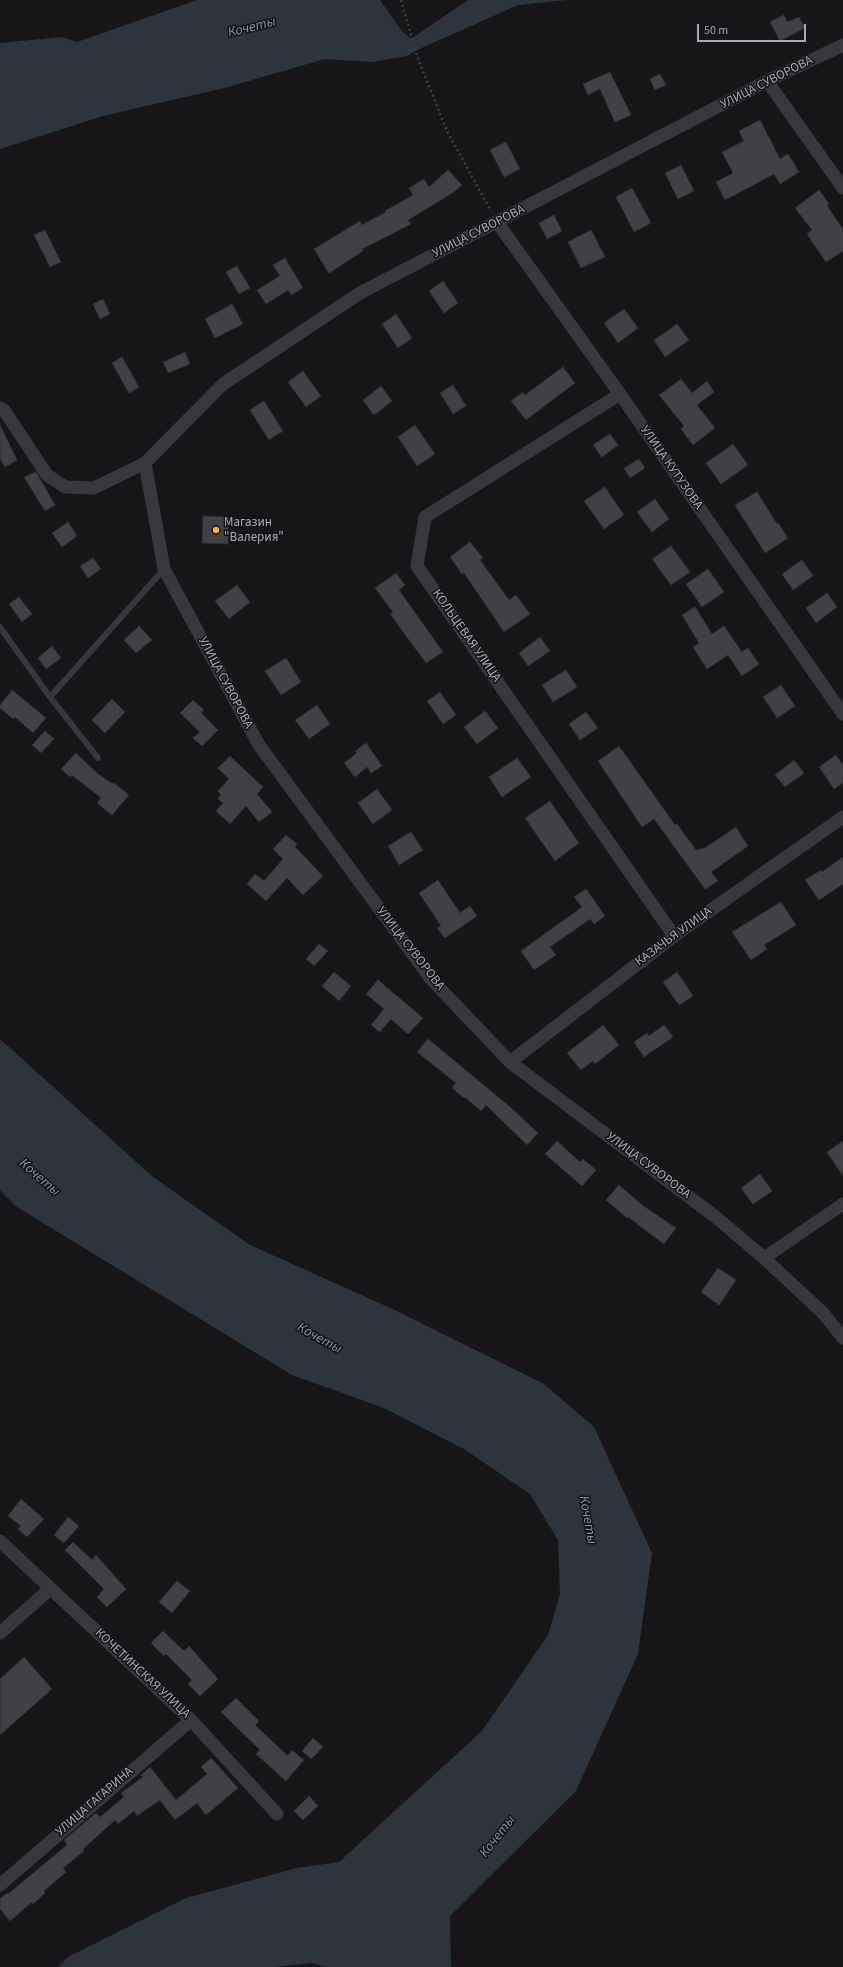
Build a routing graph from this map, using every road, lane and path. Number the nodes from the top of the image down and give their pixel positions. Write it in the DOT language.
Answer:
graph roads {
  1 [pos="401,0"];
  2 [pos="843,45"];
  3 [pos="767,81"];
  4 [pos="843,188"];
  5 [pos="497,222"];
  6 [pos="620,394"];
  7 [pos="0,408"];
  8 [pos="145,463"];
  9 [pos="164,569"];
  10 [pos="0,627"];
  11 [pos="50,697"];
  12 [pos="843,714"];
  13 [pos="98,758"];
  14 [pos="843,816"];
  15 [pos="674,936"];
  16 [pos="510,1062"];
  17 [pos="843,1204"];
  18 [pos="764,1258"];
  19 [pos="843,1338"];
  20 [pos="0,1541"];
  21 [pos="50,1589"];
  22 [pos="0,1633"];
  23 [pos="191,1720"];
  24 [pos="277,1814"];
  25 [pos="0,1884"];
  1 -- 5 [label="path"];
  2 -- 3 [label="street, УЛИЦА СУВОРОВА"];
  3 -- 4 [label="street"];
  3 -- 5 [label="street, УЛИЦА СУВОРОВА"];
  5 -- 6 [label="street, УЛИЦА КУТУЗОВА"];
  5 -- 8 [label="street, УЛИЦА СУВОРОВА"];
  6 -- 12 [label="street, УЛИЦА КУТУЗОВА"];
  6 -- 15 [label="street, КОЛЬЦЕВАЯ УЛИЦА"];
  7 -- 8 [label="street, УЛИЦА СУВОРОВА"];
  8 -- 9 [label="street, УЛИЦА СУВОРОВА"];
  9 -- 11 [label="lane"];
  9 -- 16 [label="street, УЛИЦА СУВОРОВА"];
  10 -- 11 [label="lane"];
  11 -- 13 [label="lane"];
  14 -- 15 [label="street, КАЗАЧЬЯ УЛИЦА"];
  15 -- 16 [label="street, КАЗАЧЬЯ УЛИЦА"];
  16 -- 18 [label="street, УЛИЦА СУВОРОВА"];
  17 -- 18 [label="street"];
  18 -- 19 [label="street, УЛИЦА СУВОРОВА"];
  20 -- 21 [label="street, КОЧЕТИНСКАЯ УЛИЦА"];
  21 -- 22 [label="street"];
  21 -- 23 [label="street, КОЧЕТИНСКАЯ УЛИЦА"];
  23 -- 24 [label="street, КОЧЕТИНСКАЯ УЛИЦА"];
  23 -- 25 [label="street, УЛИЦА ГАГАРИНА"];
}
